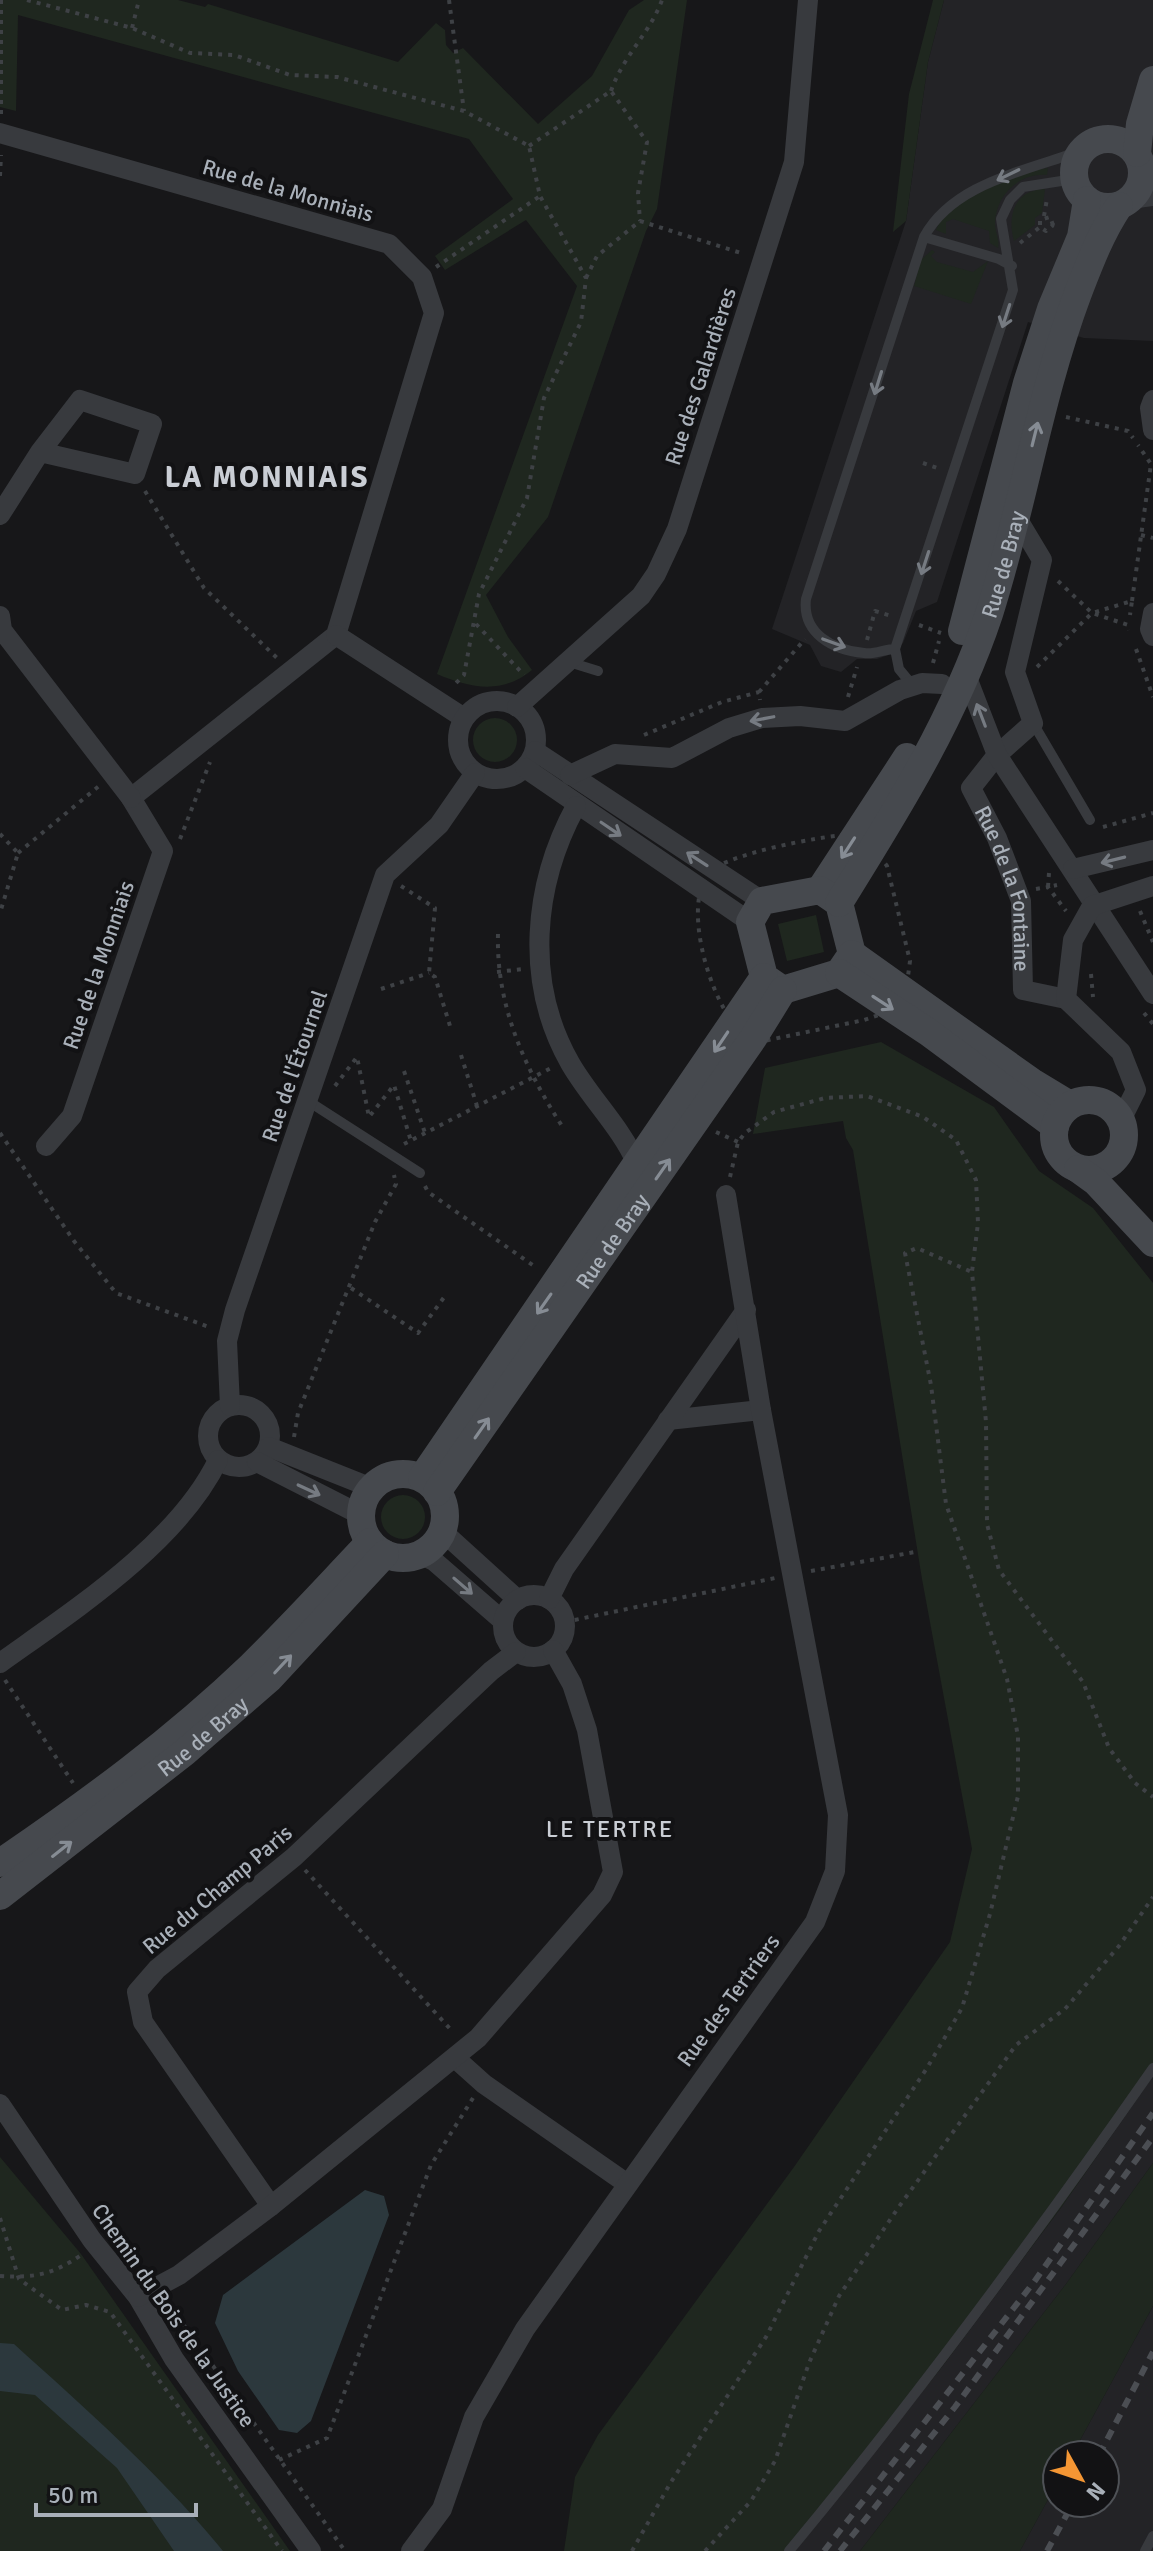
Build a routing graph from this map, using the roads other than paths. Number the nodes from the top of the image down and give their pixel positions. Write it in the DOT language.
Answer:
graph roads {
  1 [pos="808,0"];
  2 [pos="1,133"];
  3 [pos="1109,138"];
  4 [pos="1082,150"];
  5 [pos="1144,165"];
  6 [pos="1081,190"];
  7 [pos="1134,200"];
  8 [pos="924,237"];
  9 [pos="1012,266"];
  10 [pos="1153,400"];
  11 [pos="1153,430"];
  12 [pos="40,452"];
  13 [pos="0,515"];
  14 [pos="1015,515"];
  15 [pos="1153,613"];
  16 [pos="0,616"];
  17 [pos="336,635"];
  18 [pos="1153,636"];
  19 [pos="895,649"];
  20 [pos="567,661"];
  21 [pos="598,671"];
  22 [pos="954,679"];
  23 [pos="913,686"];
  24 [pos="517,707"];
  25 [pos="464,718"];
  26 [pos="1033,723"];
  27 [pos="997,755"];
  28 [pos="530,759"];
  29 [pos="475,773"];
  30 [pos="570,775"];
  31 [pos="131,798"];
  32 [pos="576,806"];
  33 [pos="1090,820"];
  34 [pos="1153,850"];
  35 [pos="1073,869"];
  36 [pos="1153,886"];
  37 [pos="830,897"];
  38 [pos="1092,906"];
  39 [pos="756,912"];
  40 [pos="845,963"];
  41 [pos="774,983"];
  42 [pos="1153,994"];
  43 [pos="1066,999"];
  44 [pos="744,1030"];
  45 [pos="314,1104"];
  46 [pos="1062,1116"];
  47 [pos="1121,1120"];
  48 [pos="46,1146"];
  49 [pos="1119,1152"];
  50 [pos="637,1164"];
  51 [pos="1078,1169"];
  52 [pos="420,1173"];
  53 [pos="726,1195"];
  54 [pos="1148,1238"];
  55 [pos="746,1310"];
  56 [pos="230,1406"];
  57 [pos="761,1410"];
  58 [pos="668,1420"];
  59 [pos="263,1455"];
  60 [pos="218,1460"];
  61 [pos="430,1485"];
  62 [pos="372,1488"];
  63 [pos="361,1515"];
  64 [pos="442,1531"];
  65 [pos="378,1548"];
  66 [pos="420,1554"];
  67 [pos="549,1599"];
  68 [pos="518,1600"];
  69 [pos="503,1621"];
  70 [pos="553,1650"];
  71 [pos="516,1652"];
  72 [pos="0,1663"];
  73 [pos="0,1863"];
  74 [pos="0,1896"];
  75 [pos="455,2058"];
  76 [pos="1153,2068"];
  77 [pos="0,2104"];
  78 [pos="626,2183"];
  79 [pos="271,2206"];
  80 [pos="138,2297"];
  81 [pos="1153,2536"];
  82 [pos="311,2551"];
  83 [pos="411,2551"];
  84 [pos="789,2551"];
  85 [pos="1145,2551"];
  1 -- 20 [label="street, Rue des Galardières"];
  2 -- 17 [label="street, Rue de la Monniais"];
  3 -- 4 [label="street"];
  3 -- 5 [label="street"];
  3 -- 5 [label="street"];
  4 -- 6 [label="street"];
  4 -- 8 [label="lane, one-way"];
  5 -- 7 [label="street"];
  6 -- 7 [label="street"];
  6 -- 9 [label="lane"];
  6 -- 22 [label="street, Rue de Bray"];
  14 -- 7 [label="street, Rue de Bray, one-way"];
  8 -- 9 [label="lane"];
  8 -- 19 [label="lane, one-way"];
  9 -- 19 [label="lane, one-way"];
  10 -- 11 [label="street"];
  12 -- 12 [label="street"];
  12 -- 13 [label="street"];
  14 -- 22 [label="street, Rue de Bray"];
  14 -- 26 [label="street"];
  15 -- 18 [label="street"];
  16 -- 31 [label="street"];
  17 -- 25 [label="street"];
  17 -- 31 [label="street"];
  19 -- 23 [label="lane"];
  20 -- 21 [label="lane"];
  20 -- 24 [label="street, Rue des Galardières"];
  22 -- 23 [label="street"];
  27 -- 22 [label="street, one-way"];
  22 -- 37 [label="street, Rue de Bray"];
  23 -- 30 [label="street, one-way"];
  24 -- 25 [label="street"];
  24 -- 28 [label="street"];
  25 -- 29 [label="street"];
  26 -- 27 [label="street"];
  26 -- 33 [label="lane"];
  27 -- 35 [label="street"];
  27 -- 43 [label="street, Rue de la Fontaine"];
  28 -- 29 [label="street"];
  28 -- 30 [label="street"];
  28 -- 32 [label="street"];
  29 -- 45 [label="street, Rue de l'Étournel"];
  39 -- 30 [label="street, one-way"];
  31 -- 48 [label="street, Rue de la Monniais"];
  32 -- 39 [label="street, one-way"];
  32 -- 50 [label="street"];
  34 -- 35 [label="street, one-way"];
  35 -- 38 [label="street"];
  36 -- 38 [label="street"];
  37 -- 39 [label="street"];
  37 -- 40 [label="street"];
  38 -- 42 [label="street"];
  38 -- 43 [label="street"];
  39 -- 41 [label="street"];
  40 -- 41 [label="street"];
  40 -- 46 [label="street"];
  41 -- 44 [label="street, Rue de Bray"];
  43 -- 47 [label="street"];
  44 -- 50 [label="street, Rue de Bray, one-way"];
  61 -- 44 [label="street, Rue de Bray, one-way"];
  45 -- 52 [label="lane"];
  45 -- 56 [label="street, Rue de l'Étournel"];
  46 -- 47 [label="street"];
  46 -- 51 [label="street"];
  47 -- 49 [label="street"];
  49 -- 51 [label="street"];
  49 -- 54 [label="street"];
  50 -- 61 [label="street, Rue de Bray, one-way"];
  51 -- 54 [label="street"];
  53 -- 55 [label="street, Rue des Tertriers"];
  55 -- 57 [label="street, Rue des Tertriers"];
  55 -- 58 [label="street"];
  56 -- 59 [label="street"];
  56 -- 60 [label="street"];
  57 -- 58 [label="street"];
  57 -- 78 [label="street, Rue des Tertriers"];
  58 -- 67 [label="street"];
  59 -- 60 [label="street"];
  59 -- 62 [label="street"];
  59 -- 63 [label="street, one-way"];
  60 -- 72 [label="street"];
  61 -- 62 [label="street"];
  61 -- 64 [label="street"];
  62 -- 63 [label="street"];
  63 -- 65 [label="street"];
  64 -- 66 [label="street"];
  64 -- 68 [label="street"];
  65 -- 66 [label="street"];
  65 -- 73 [label="street, Rue de Bray"];
  74 -- 65 [label="street, Rue de Bray, one-way"];
  66 -- 69 [label="street, one-way"];
  67 -- 68 [label="street"];
  67 -- 70 [label="street"];
  68 -- 69 [label="street"];
  69 -- 71 [label="street"];
  70 -- 71 [label="street"];
  70 -- 75 [label="street"];
  71 -- 79 [label="street, Rue du Champ Paris"];
  75 -- 78 [label="street"];
  75 -- 79 [label="street"];
  76 -- 84 [label="lane"];
  77 -- 80 [label="street, Chemin du Bois de la Justice"];
  78 -- 83 [label="street, Rue des Tertriers"];
  79 -- 80 [label="street"];
  80 -- 82 [label="street, Chemin du Bois de la Justice"];
  81 -- 85 [label="lane"];
}
